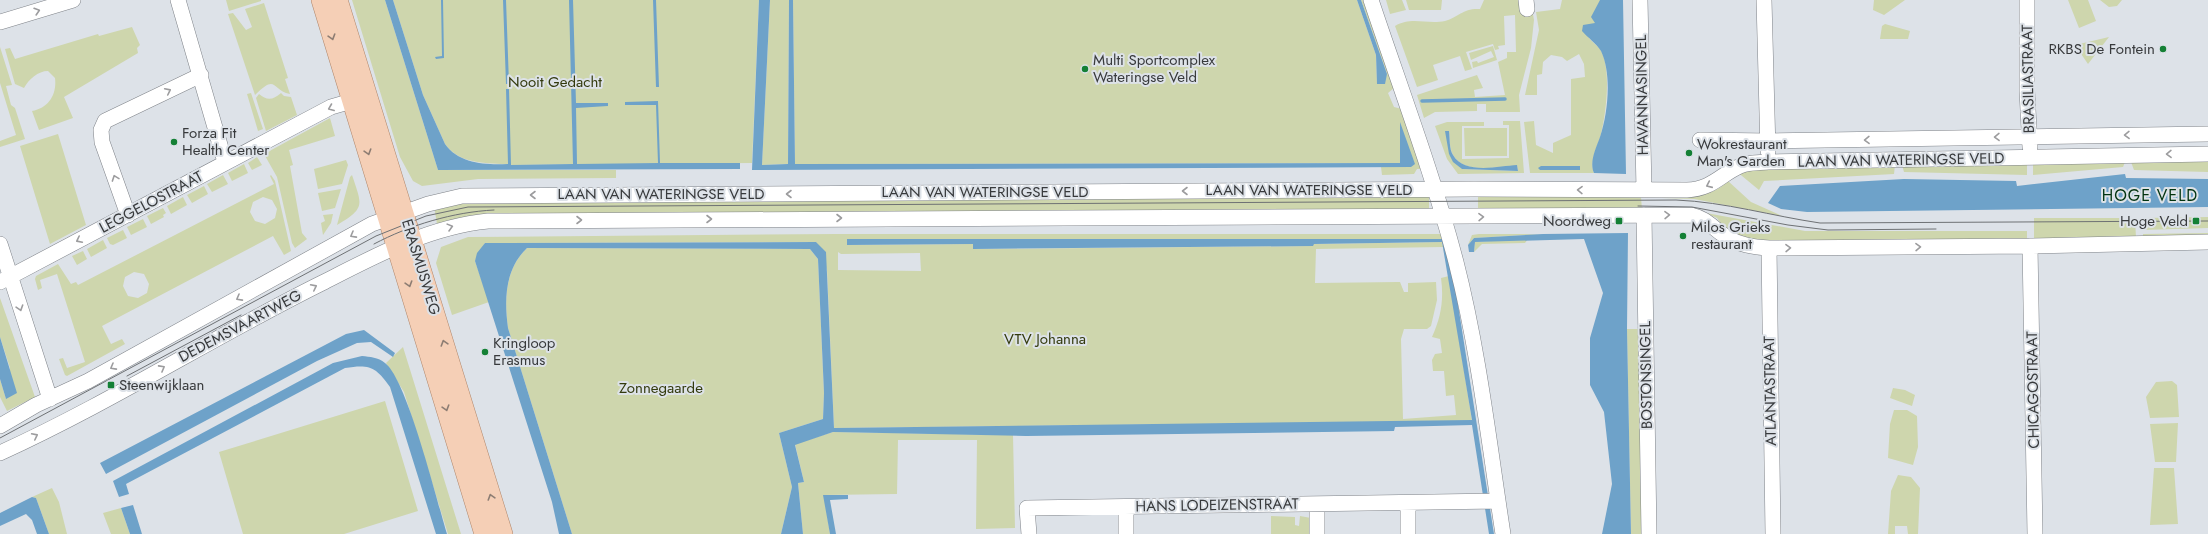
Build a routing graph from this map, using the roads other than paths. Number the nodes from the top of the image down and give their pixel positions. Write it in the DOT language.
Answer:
graph roads {
  1 [pos="74,0"];
  2 [pos="178,0"];
  3 [pos="320,0"];
  4 [pos="338,0"];
  5 [pos="1371,0"];
  6 [pos="1640,0"];
  7 [pos="1764,0"];
  8 [pos="2027,0"];
  9 [pos="0,22"];
  10 [pos="200,75"];
  11 [pos="360,99"];
  12 [pos="2208,134"];
  13 [pos="2030,137"];
  14 [pos="1700,140"];
  15 [pos="1768,141"];
  16 [pos="2208,154"];
  17 [pos="2030,158"];
  18 [pos="225,162"];
  19 [pos="1768,162"];
  20 [pos="1434,190"];
  21 [pos="1644,190"];
  22 [pos="128,215"];
  23 [pos="396,215"];
  24 [pos="1442,216"];
  25 [pos="1644,216"];
  26 [pos="2208,242"];
  27 [pos="405,243"];
  28 [pos="0,244"];
  29 [pos="2030,246"];
  30 [pos="1769,248"];
  31 [pos="5,280"];
  32 [pos="50,399"];
  33 [pos="0,426"];
  34 [pos="0,453"];
  35 [pos="1490,502"];
  36 [pos="1317,504"];
  37 [pos="1408,504"];
  38 [pos="1126,507"];
  39 [pos="484,534"];
  40 [pos="503,534"];
  41 [pos="1028,534"];
  42 [pos="1126,534"];
  43 [pos="1317,534"];
  44 [pos="1408,534"];
  45 [pos="1503,534"];
  46 [pos="1649,534"];
  47 [pos="1773,534"];
  48 [pos="2035,534"];
  9 -- 1 [label="street, one-way"];
  2 -- 10 [label="street"];
  3 -- 11 [label="main road, ERASMUSWEG, one-way"];
  4 -- 11 [label="main road, ERASMUSWEG"];
  5 -- 20 [label="street"];
  6 -- 21 [label="street, HAVANNASINGEL"];
  7 -- 15 [label="street"];
  8 -- 13 [label="street, BRASILIASTRAAT"];
  10 -- 18 [label="street"];
  22 -- 10 [label="street, one-way"];
  11 -- 18 [label="street, LEGGELOSTRAAT, one-way"];
  11 -- 23 [label="main road, ERASMUSWEG"];
  12 -- 13 [label="street, LAAN VAN WATERINGSE VELD, one-way"];
  13 -- 15 [label="street, LAAN VAN WATERINGSE VELD, one-way"];
  13 -- 17 [label="street, BRASILIASTRAAT"];
  14 -- 15 [label="street, LAAN VAN WATERINGSE VELD"];
  15 -- 19 [label="street"];
  16 -- 17 [label="street, LAAN VAN WATERINGSE VELD, one-way"];
  17 -- 19 [label="street, LAAN VAN WATERINGSE VELD"];
  18 -- 22 [label="street, LEGGELOSTRAAT"];
  19 -- 21 [label="street, LAAN VAN WATERINGSE VELD, one-way"];
  21 -- 20 [label="street, LAAN VAN WATERINGSE VELD, one-way"];
  20 -- 23 [label="street, LAAN VAN WATERINGSE VELD, one-way"];
  20 -- 24 [label="street"];
  22 -- 31 [label="street, LEGGELOSTRAAT, one-way"];
  23 -- 27 [label="main road, ERASMUSWEG"];
  23 -- 32 [label="street, DEDEMSVAARTWEG, one-way"];
  24 -- 25 [label="street, LAAN VAN WATERINGSE VELD, one-way"];
  27 -- 24 [label="street, LAAN VAN WATERINGSE VELD, one-way"];
  24 -- 35 [label="street"];
  25 -- 30 [label="street, LAAN VAN WATERINGSE VELD, one-way"];
  25 -- 46 [label="street, BOSTONSINGEL"];
  26 -- 29 [label="street, LAAN VAN WATERINGSE VELD"];
  34 -- 27 [label="street, DEDEMSVAARTWEG, one-way"];
  27 -- 39 [label="main road, ERASMUSWEG, one-way"];
  40 -- 27 [label="main road, ERASMUSWEG, one-way"];
  28 -- 31 [label="street"];
  30 -- 29 [label="street, LAAN VAN WATERINGSE VELD, one-way"];
  29 -- 48 [label="street, CHICAGOSTRAAT"];
  30 -- 47 [label="street, ATLANTASTRAAT"];
  31 -- 32 [label="street, one-way"];
  32 -- 33 [label="street, DEDEMSVAARTWEG"];
  35 -- 37 [label="street, HANS LODEIZENSTRAAT"];
  35 -- 45 [label="street"];
  36 -- 37 [label="street, HANS LODEIZENSTRAAT"];
  36 -- 38 [label="street, HANS LODEIZENSTRAAT"];
  36 -- 43 [label="street"];
  37 -- 44 [label="street"];
  38 -- 41 [label="street, HANS LODEIZENSTRAAT"];
  38 -- 42 [label="street"];
}
